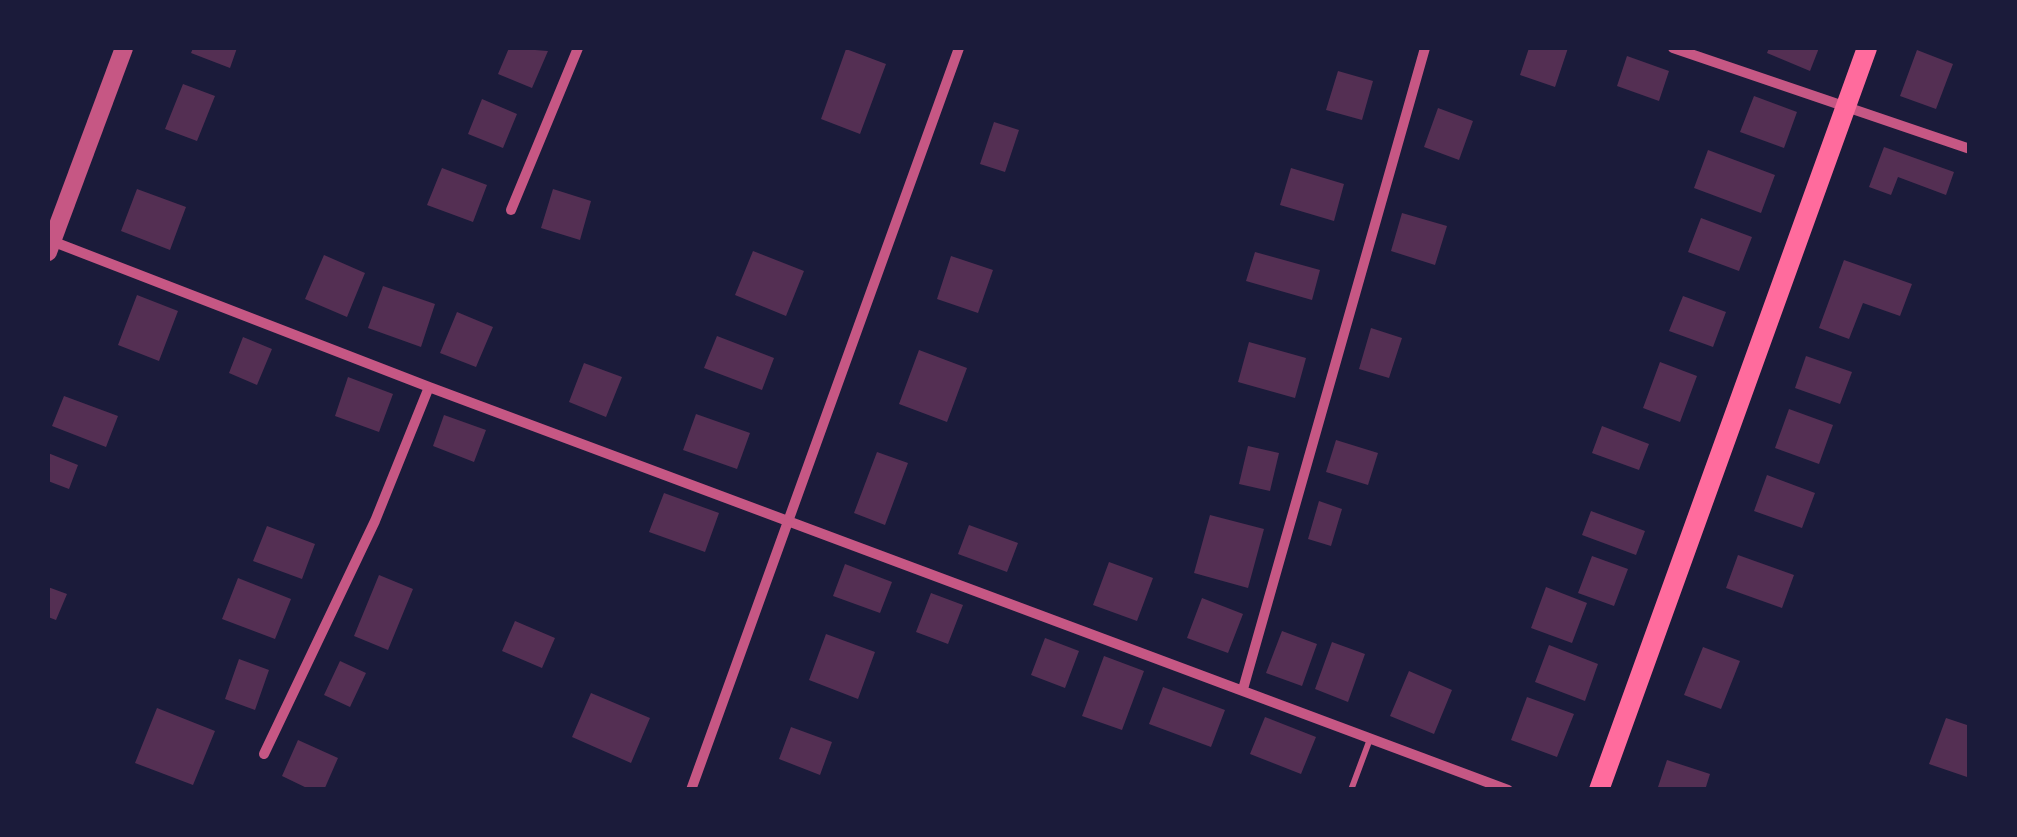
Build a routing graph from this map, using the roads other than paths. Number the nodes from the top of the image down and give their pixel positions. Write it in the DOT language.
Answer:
graph roads {
  1 [pos="124,48"];
  2 [pos="578,48"];
  3 [pos="959,48"];
  4 [pos="1425,48"];
  5 [pos="1673,48"];
  6 [pos="1867,48"];
  7 [pos="1846,108"];
  8 [pos="1970,149"];
  9 [pos="511,210"];
  10 [pos="49,244"];
  11 [pos="429,387"];
  12 [pos="789,521"];
  13 [pos="1243,690"];
  14 [pos="1371,738"];
  15 [pos="264,754"];
  16 [pos="690,790"];
  17 [pos="1351,790"];
  18 [pos="1508,790"];
  19 [pos="1600,790"];
  1 -- 10 [label="street"];
  2 -- 9 [label="street"];
  3 -- 12 [label="street"];
  4 -- 13 [label="street"];
  5 -- 7 [label="street"];
  6 -- 7 [label="main road"];
  7 -- 8 [label="street"];
  7 -- 19 [label="main road"];
  10 -- 11 [label="street"];
  11 -- 12 [label="street"];
  11 -- 15 [label="street"];
  12 -- 13 [label="street"];
  12 -- 16 [label="street"];
  13 -- 14 [label="street"];
  14 -- 17 [label="lane"];
  14 -- 18 [label="street"];
}
